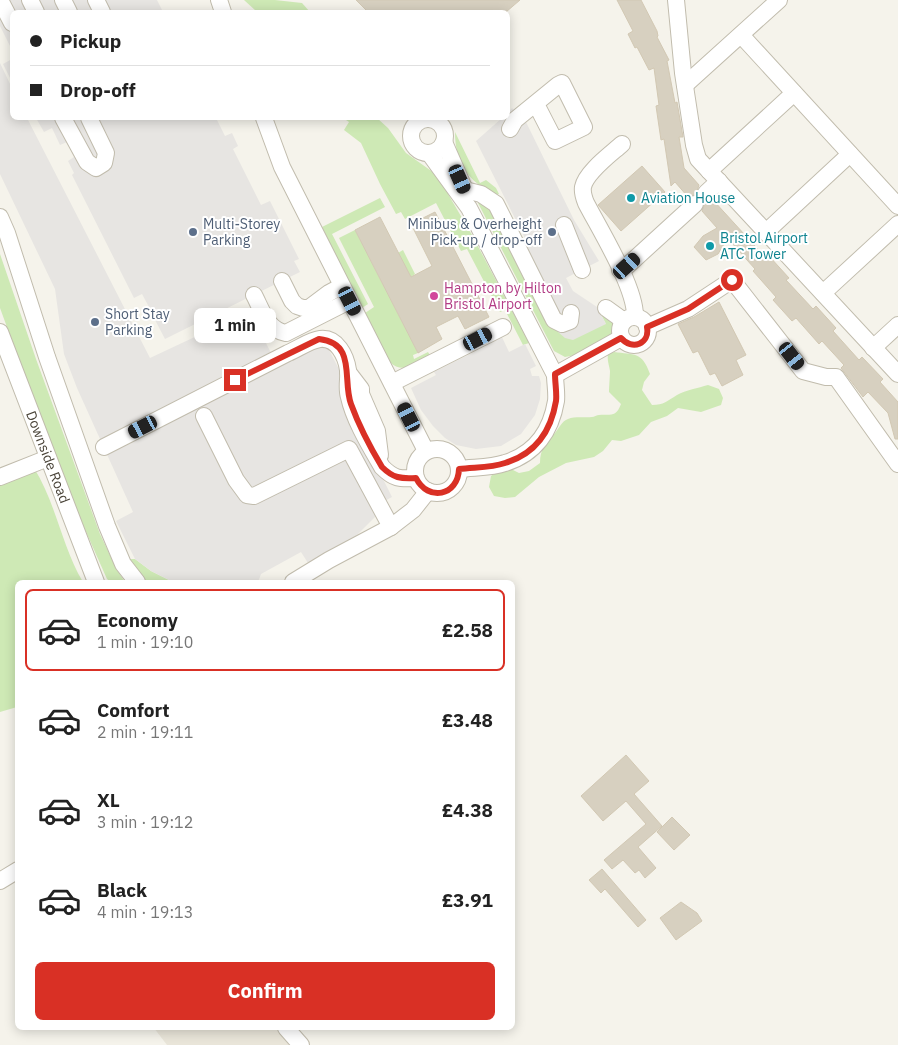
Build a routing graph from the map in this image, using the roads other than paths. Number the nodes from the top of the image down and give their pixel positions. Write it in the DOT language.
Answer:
graph roads {
  1 [pos="0,0"];
  2 [pos="676,0"];
  3 [pos="779,0"];
  4 [pos="10,19"];
  5 [pos="741,35"];
  6 [pos="685,85"];
  7 [pos="794,93"];
  8 [pos="536,104"];
  9 [pos="64,120"];
  10 [pos="90,120"];
  11 [pos="265,120"];
  12 [pos="423,120"];
  13 [pos="434,120"];
  14 [pos="510,129"];
  15 [pos="444,142"];
  16 [pos="622,144"];
  17 [pos="429,153"];
  18 [pos="850,154"];
  19 [pos="714,176"];
  20 [pos="465,190"];
  21 [pos="898,206"];
  22 [pos="469,208"];
  23 [pos="0,217"];
  24 [pos="898,224"];
  25 [pos="564,225"];
  26 [pos="766,232"];
  27 [pos="582,270"];
  28 [pos="620,270"];
  29 [pos="282,281"];
  30 [pos="342,286"];
  31 [pos="823,293"];
  32 [pos="254,295"];
  33 [pos="350,301"];
  34 [pos="606,308"];
  35 [pos="571,313"];
  36 [pos="636,322"];
  37 [pos="898,325"];
  38 [pos="503,327"];
  39 [pos="0,332"];
  40 [pos="621,338"];
  41 [pos="873,348"];
  42 [pos="555,374"];
  43 [pos="898,374"];
  44 [pos="352,382"];
  45 [pos="392,383"];
  46 [pos="204,416"];
  47 [pos="104,447"];
  48 [pos="426,451"];
  49 [pos="48,458"];
  50 [pos="380,459"];
  51 [pos="898,464"];
  52 [pos="459,469"];
  53 [pos="0,476"];
  54 [pos="416,478"];
  55 [pos="428,492"];
  56 [pos="391,527"];
  57 [pos="95,580"];
  58 [pos="135,580"];
  59 [pos="296,580"];
  60 [pos="15,872"];
  61 [pos="0,881"];
  62 [pos="288,1030"];
  63 [pos="302,1045"];
  1 -- 4 [label="street"];
  2 -- 6 [label="street"];
  3 -- 5 [label="street"];
  5 -- 6 [label="street"];
  5 -- 7 [label="street"];
  6 -- 19 [label="street"];
  7 -- 18 [label="street"];
  7 -- 19 [label="street"];
  8 -- 14 [label="street"];
  9 -- 10 [label="street"];
  11 -- 30 [label="street"];
  12 -- 17 [label="street"];
  13 -- 15 [label="street"];
  15 -- 17 [label="street"];
  15 -- 20 [label="street"];
  16 -- 28 [label="street"];
  17 -- 22 [label="street"];
  18 -- 21 [label="street"];
  18 -- 26 [label="street"];
  19 -- 26 [label="street"];
  19 -- 28 [label="street"];
  20 -- 22 [label="street"];
  20 -- 35 [label="street"];
  22 -- 42 [label="street"];
  23 -- 58 [label="street"];
  24 -- 31 [label="street"];
  25 -- 27 [label="street"];
  26 -- 31 [label="street"];
  28 -- 36 [label="street"];
  29 -- 30 [label="street"];
  30 -- 33 [label="street"];
  31 -- 41 [label="street"];
  32 -- 33 [label="street"];
  33 -- 45 [label="street"];
  34 -- 36 [label="street"];
  36 -- 40 [label="street"];
  36 -- 40 [label="street"];
  36 -- 51 [label="street"];
  37 -- 41 [label="street"];
  38 -- 45 [label="street"];
  39 -- 49 [label="street, Downside Road"];
  40 -- 42 [label="street"];
  41 -- 43 [label="street"];
  42 -- 52 [label="street"];
  44 -- 47 [label="street"];
  44 -- 50 [label="street"];
  44 -- 50 [label="street"];
  45 -- 48 [label="street"];
  46 -- 56 [label="street"];
  48 -- 52 [label="street"];
  48 -- 54 [label="street"];
  49 -- 53 [label="street"];
  49 -- 57 [label="street, Downside Road"];
  50 -- 54 [label="street"];
  52 -- 55 [label="street"];
  54 -- 55 [label="street"];
  55 -- 56 [label="street"];
  56 -- 59 [label="street"];
  60 -- 61 [label="street"];
  62 -- 63 [label="street"];
}
